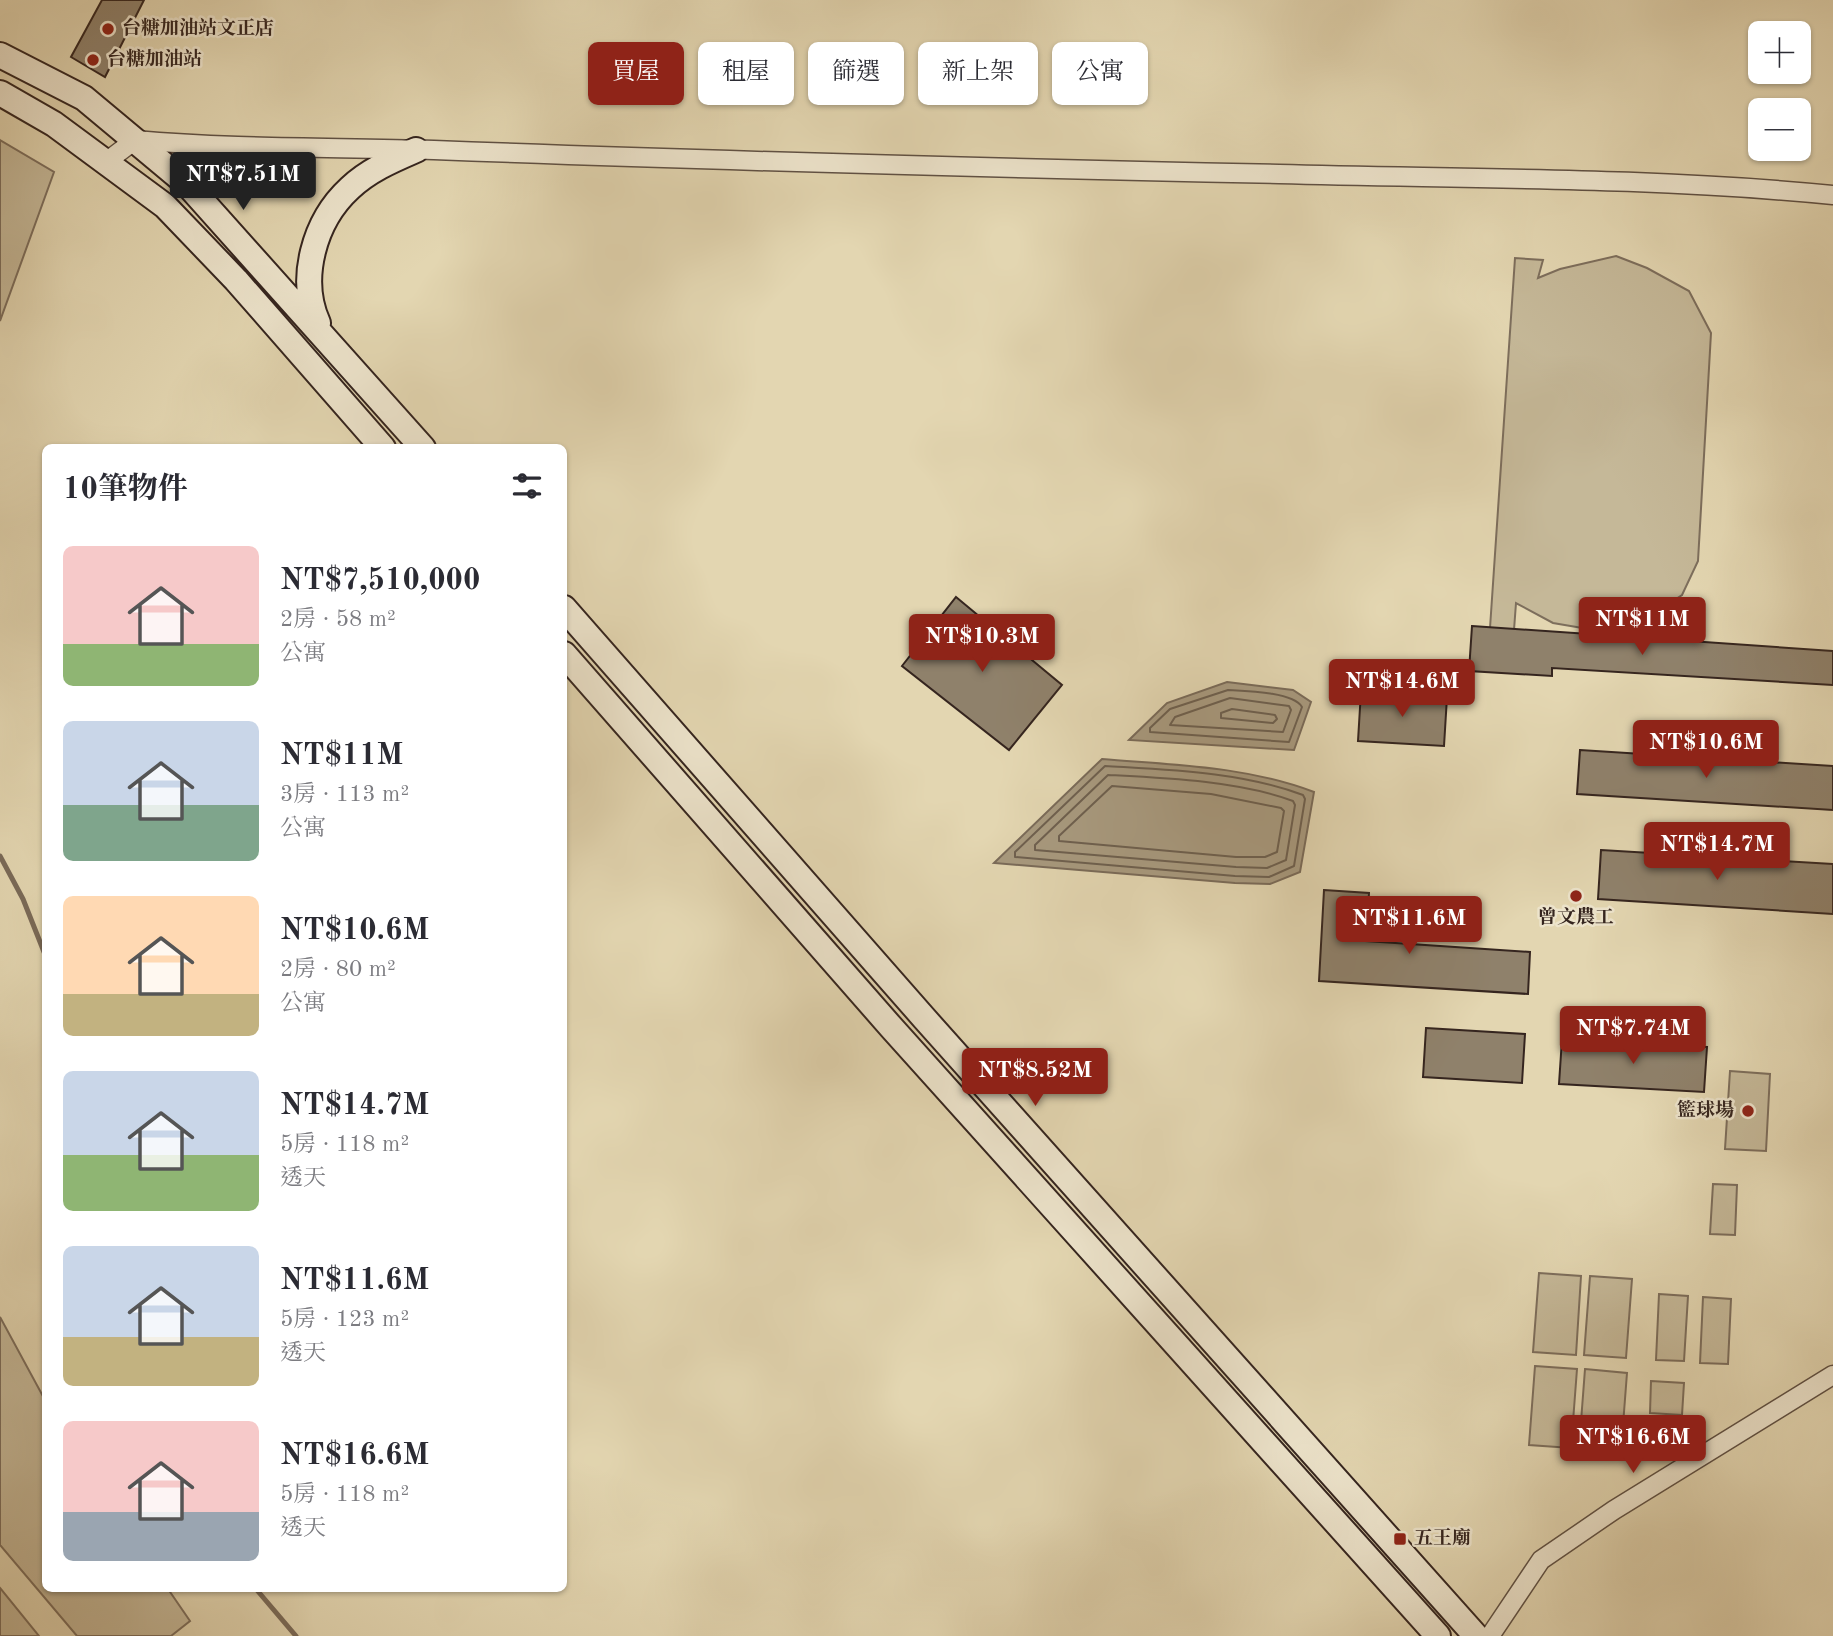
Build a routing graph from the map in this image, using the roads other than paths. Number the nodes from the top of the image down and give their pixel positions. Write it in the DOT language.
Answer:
graph roads {
  1 [pos="0,55"];
  2 [pos="0,93"];
  3 [pos="135,140"];
  4 [pos="416,150"];
  5 [pos="106,162"];
  6 [pos="1833,195"];
  7 [pos="324,336"];
  8 [pos="380,444"];
  9 [pos="419,444"];
  10 [pos="567,611"];
  11 [pos="567,657"];
  12 [pos="1833,1375"];
  13 [pos="1438,1636"];
  14 [pos="1476,1636"];
  15 [pos="1490,1636"];
  1 -- 3 [label="main road"];
  2 -- 5 [label="main road"];
  3 -- 4 [label="street"];
  3 -- 5 [label="street"];
  3 -- 7 [label="main road"];
  4 -- 6 [label="street"];
  4 -- 7 [label="main road"];
  5 -- 8 [label="main road"];
  7 -- 9 [label="main road"];
  10 -- 14 [label="main road"];
  11 -- 13 [label="main road"];
  12 -- 15 [label="street"];
}
